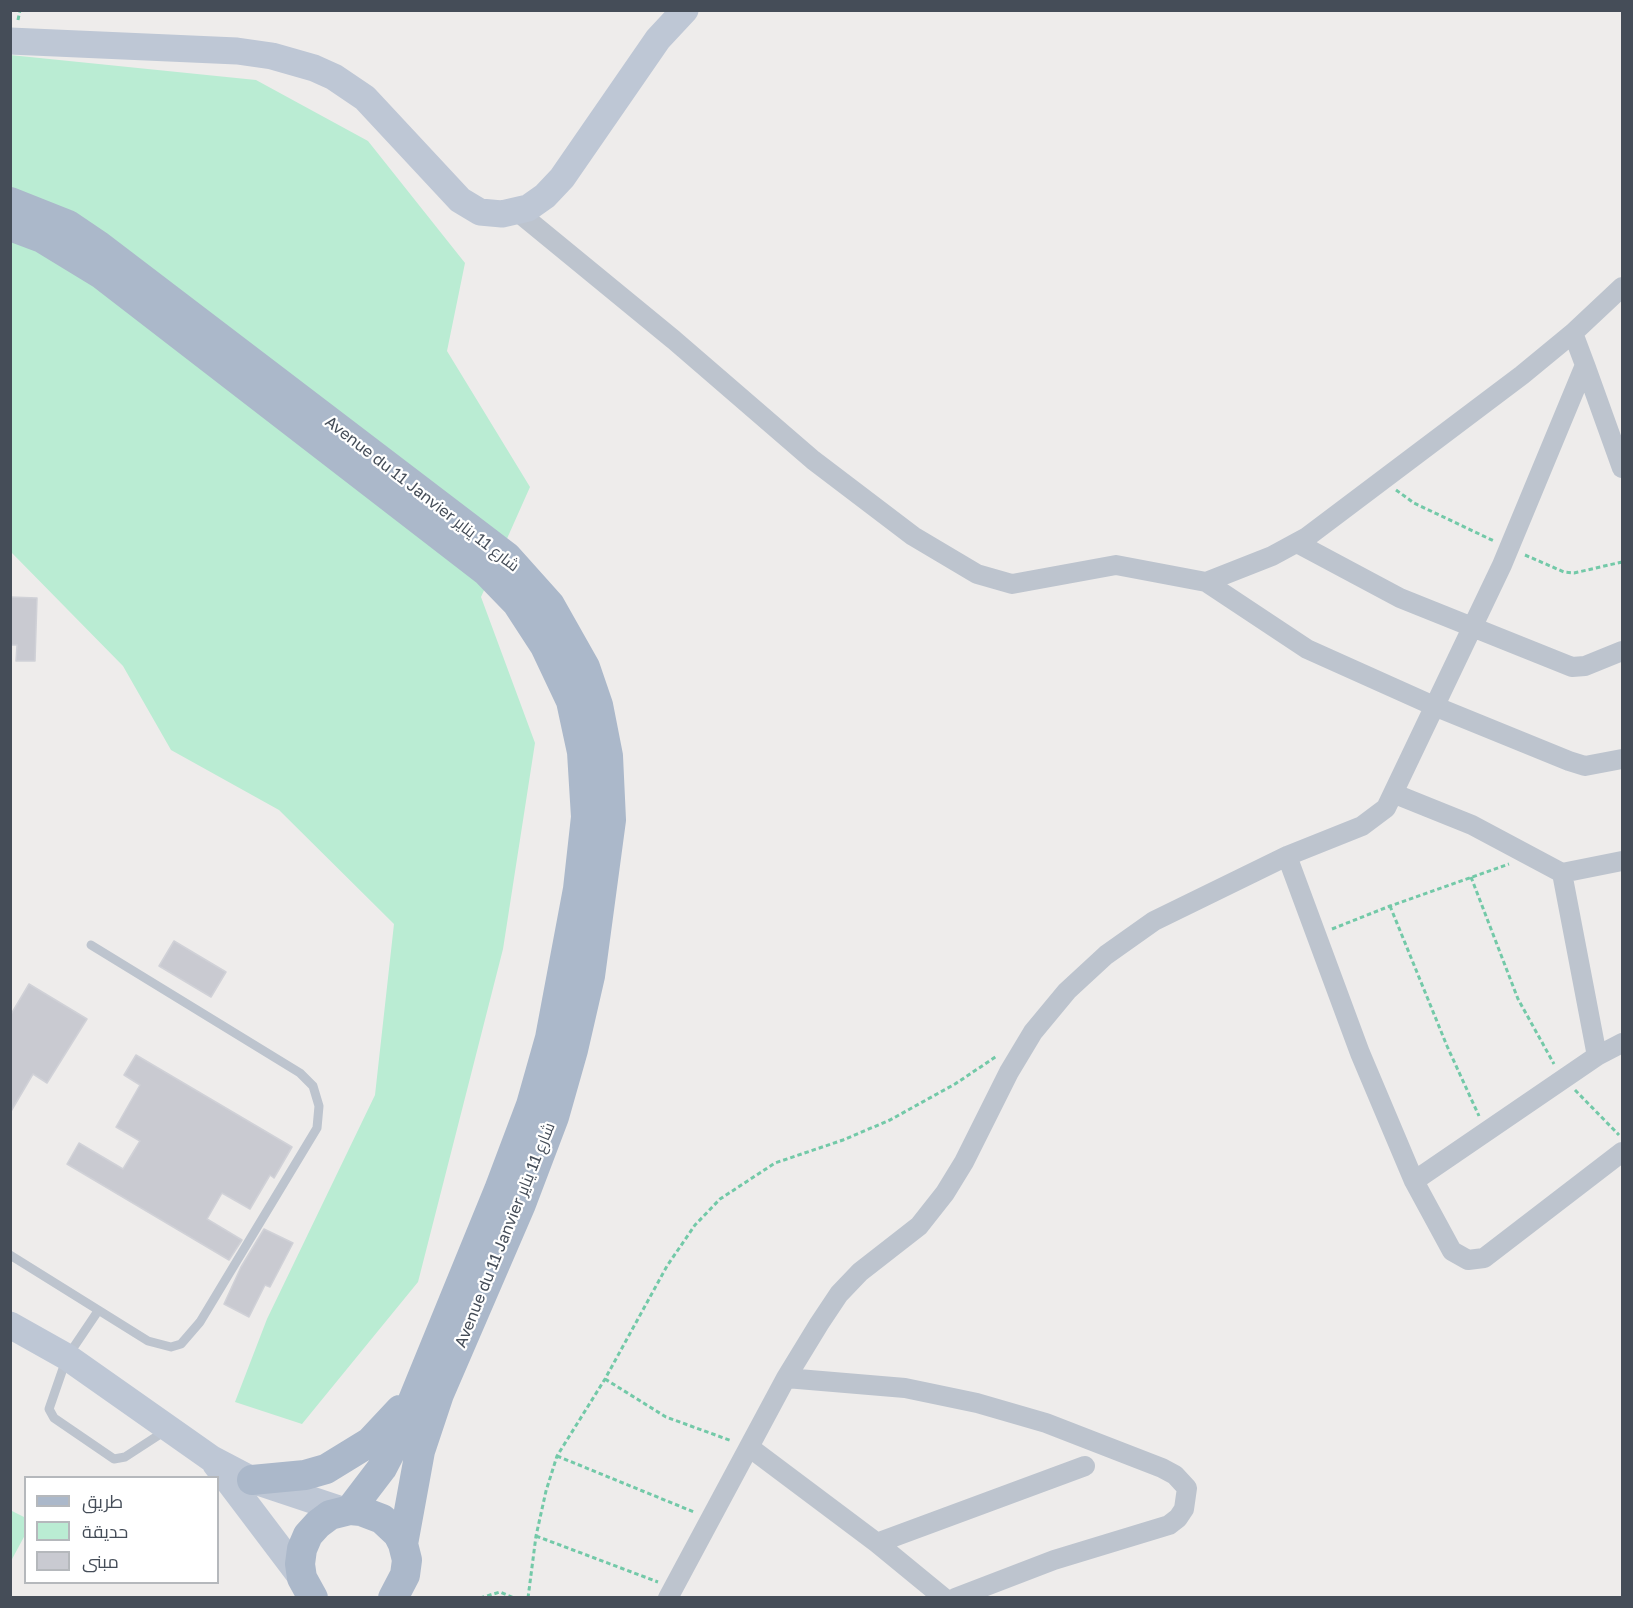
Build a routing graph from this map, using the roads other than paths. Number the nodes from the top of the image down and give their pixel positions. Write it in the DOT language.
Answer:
graph roads {
  1 [pos="685,10"];
  2 [pos="10,41"];
  3 [pos="10,202"];
  4 [pos="518,212"];
  5 [pos="10,226"];
  6 [pos="1623,286"];
  7 [pos="1573,333"];
  8 [pos="1585,365"];
  9 [pos="1623,468"];
  10 [pos="1298,543"];
  11 [pos="1206,582"];
  12 [pos="1472,626"];
  13 [pos="1623,651"];
  14 [pos="1434,706"];
  15 [pos="1623,759"];
  16 [pos="1395,794"];
  17 [pos="1287,856"];
  18 [pos="1623,861"];
  19 [pos="1562,873"];
  20 [pos="91,945"];
  21 [pos="1623,1043"];
  22 [pos="1597,1056"];
  23 [pos="1623,1152"];
  24 [pos="1414,1181"];
  25 [pos="10,1255"];
  26 [pos="98,1311"];
  27 [pos="10,1325"];
  28 [pos="67,1358"];
  29 [pos="786,1378"];
  30 [pos="418,1386"];
  31 [pos="170,1428"];
  32 [pos="749,1447"];
  33 [pos="212,1459"];
  34 [pos="1085,1466"];
  35 [pos="252,1480"];
  36 [pos="347,1511"];
  37 [pos="877,1543"];
  38 [pos="403,1544"];
  39 [pos="308,1588"];
  40 [pos="671,1593"];
  41 [pos="397,1595"];
  42 [pos="944,1598"];
  43 [pos="955,1598"];
  1 -- 4 [label="street"];
  2 -- 4 [label="street"];
  3 -- 38 [label="main road, Avenue du 11 Janvier شارع 11 يناير"];
  4 -- 11 [label="street"];
  5 -- 30 [label="main road, Avenue du 11 Janvier شارع 11 يناير"];
  6 -- 7 [label="street"];
  7 -- 8 [label="street"];
  7 -- 10 [label="street"];
  8 -- 9 [label="street"];
  8 -- 12 [label="street"];
  10 -- 11 [label="street"];
  10 -- 12 [label="street"];
  11 -- 14 [label="street"];
  12 -- 13 [label="street"];
  12 -- 14 [label="street"];
  14 -- 15 [label="street"];
  14 -- 16 [label="street"];
  16 -- 17 [label="street"];
  16 -- 19 [label="street"];
  17 -- 24 [label="street"];
  17 -- 29 [label="street"];
  18 -- 19 [label="street"];
  19 -- 22 [label="street"];
  20 -- 26 [label="lane"];
  21 -- 22 [label="street"];
  22 -- 24 [label="street"];
  23 -- 24 [label="street"];
  25 -- 26 [label="lane"];
  26 -- 28 [label="lane"];
  27 -- 28 [label="street"];
  28 -- 31 [label="street"];
  28 -- 31 [label="lane"];
  29 -- 32 [label="street"];
  29 -- 43 [label="street"];
  30 -- 35 [label="main road"];
  30 -- 36 [label="main road, Avenue du 11 Janvier شارع 11 يناير"];
  31 -- 33 [label="street"];
  32 -- 37 [label="street"];
  32 -- 40 [label="street"];
  33 -- 35 [label="street"];
  33 -- 39 [label="street"];
  34 -- 37 [label="street"];
  35 -- 36 [label="street"];
  36 -- 38 [label="main road"];
  36 -- 39 [label="main road"];
  37 -- 42 [label="street"];
  38 -- 41 [label="main road, Avenue du 11 Janvier شارع 11 يناير"];
}
